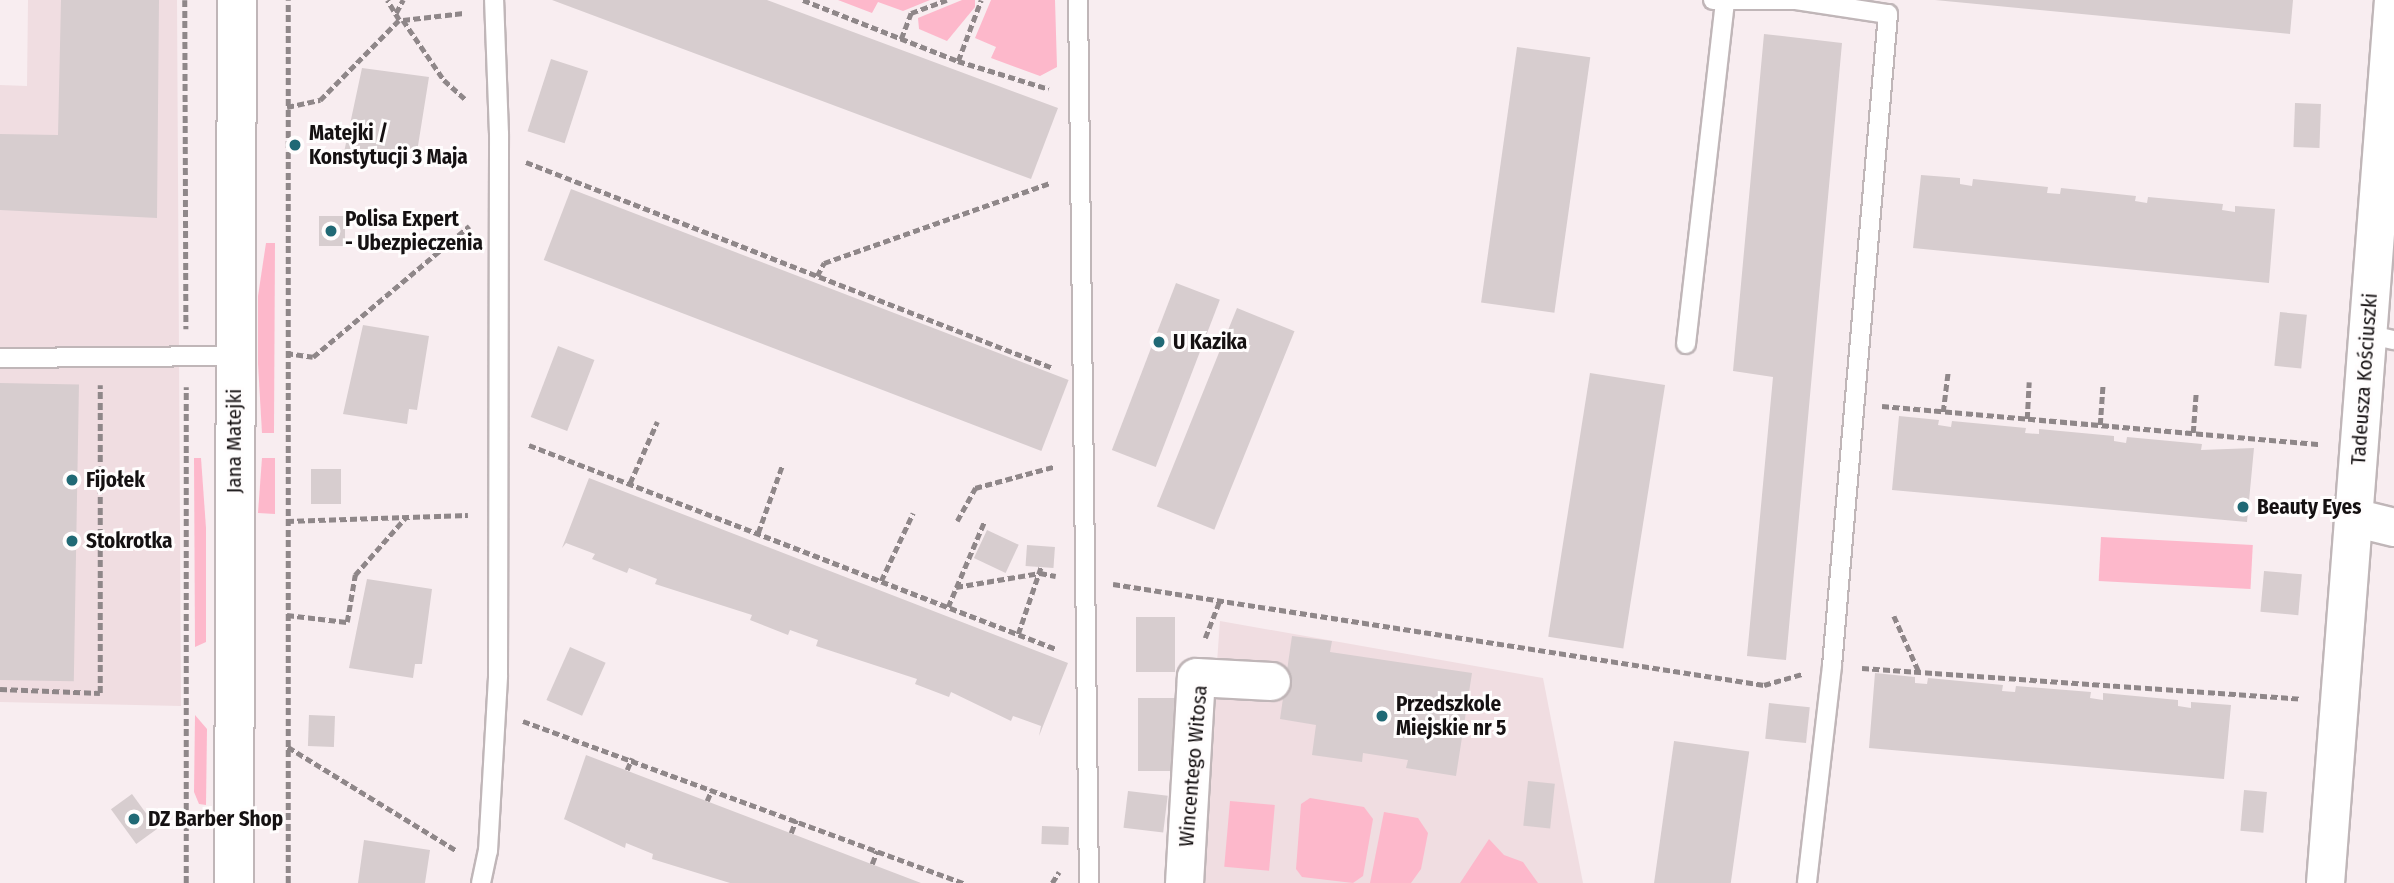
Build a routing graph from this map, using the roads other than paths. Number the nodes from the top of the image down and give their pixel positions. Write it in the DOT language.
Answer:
graph roads {
  1 [pos="237,0"];
  2 [pos="1078,0"];
  3 [pos="2393,0"];
  4 [pos="1719,1"];
  5 [pos="494,5"];
  6 [pos="1889,7"];
  7 [pos="2380,337"];
  8 [pos="1686,344"];
  9 [pos="234,356"];
  10 [pos="0,358"];
  11 [pos="2353,517"];
  12 [pos="2394,527"];
  13 [pos="1271,681"];
  14 [pos="483,876"];
  15 [pos="234,883"];
  16 [pos="1089,883"];
  17 [pos="1184,883"];
  18 [pos="1807,883"];
  19 [pos="2325,883"];
  1 -- 9 [label="street, Jana Matejki"];
  2 -- 16 [label="lane"];
  3 -- 7 [label="street, Tadeusza Kościuszki"];
  4 -- 6 [label="lane"];
  4 -- 8 [label="lane"];
  5 -- 14 [label="lane"];
  6 -- 18 [label="lane"];
  7 -- 11 [label="street, Tadeusza Kościuszki"];
  9 -- 10 [label="lane"];
  9 -- 15 [label="street, Jana Matejki"];
  11 -- 12 [label="street"];
  11 -- 19 [label="street, Tadeusza Kościuszki"];
  13 -- 17 [label="street, Wincentego Witosa"];
}
